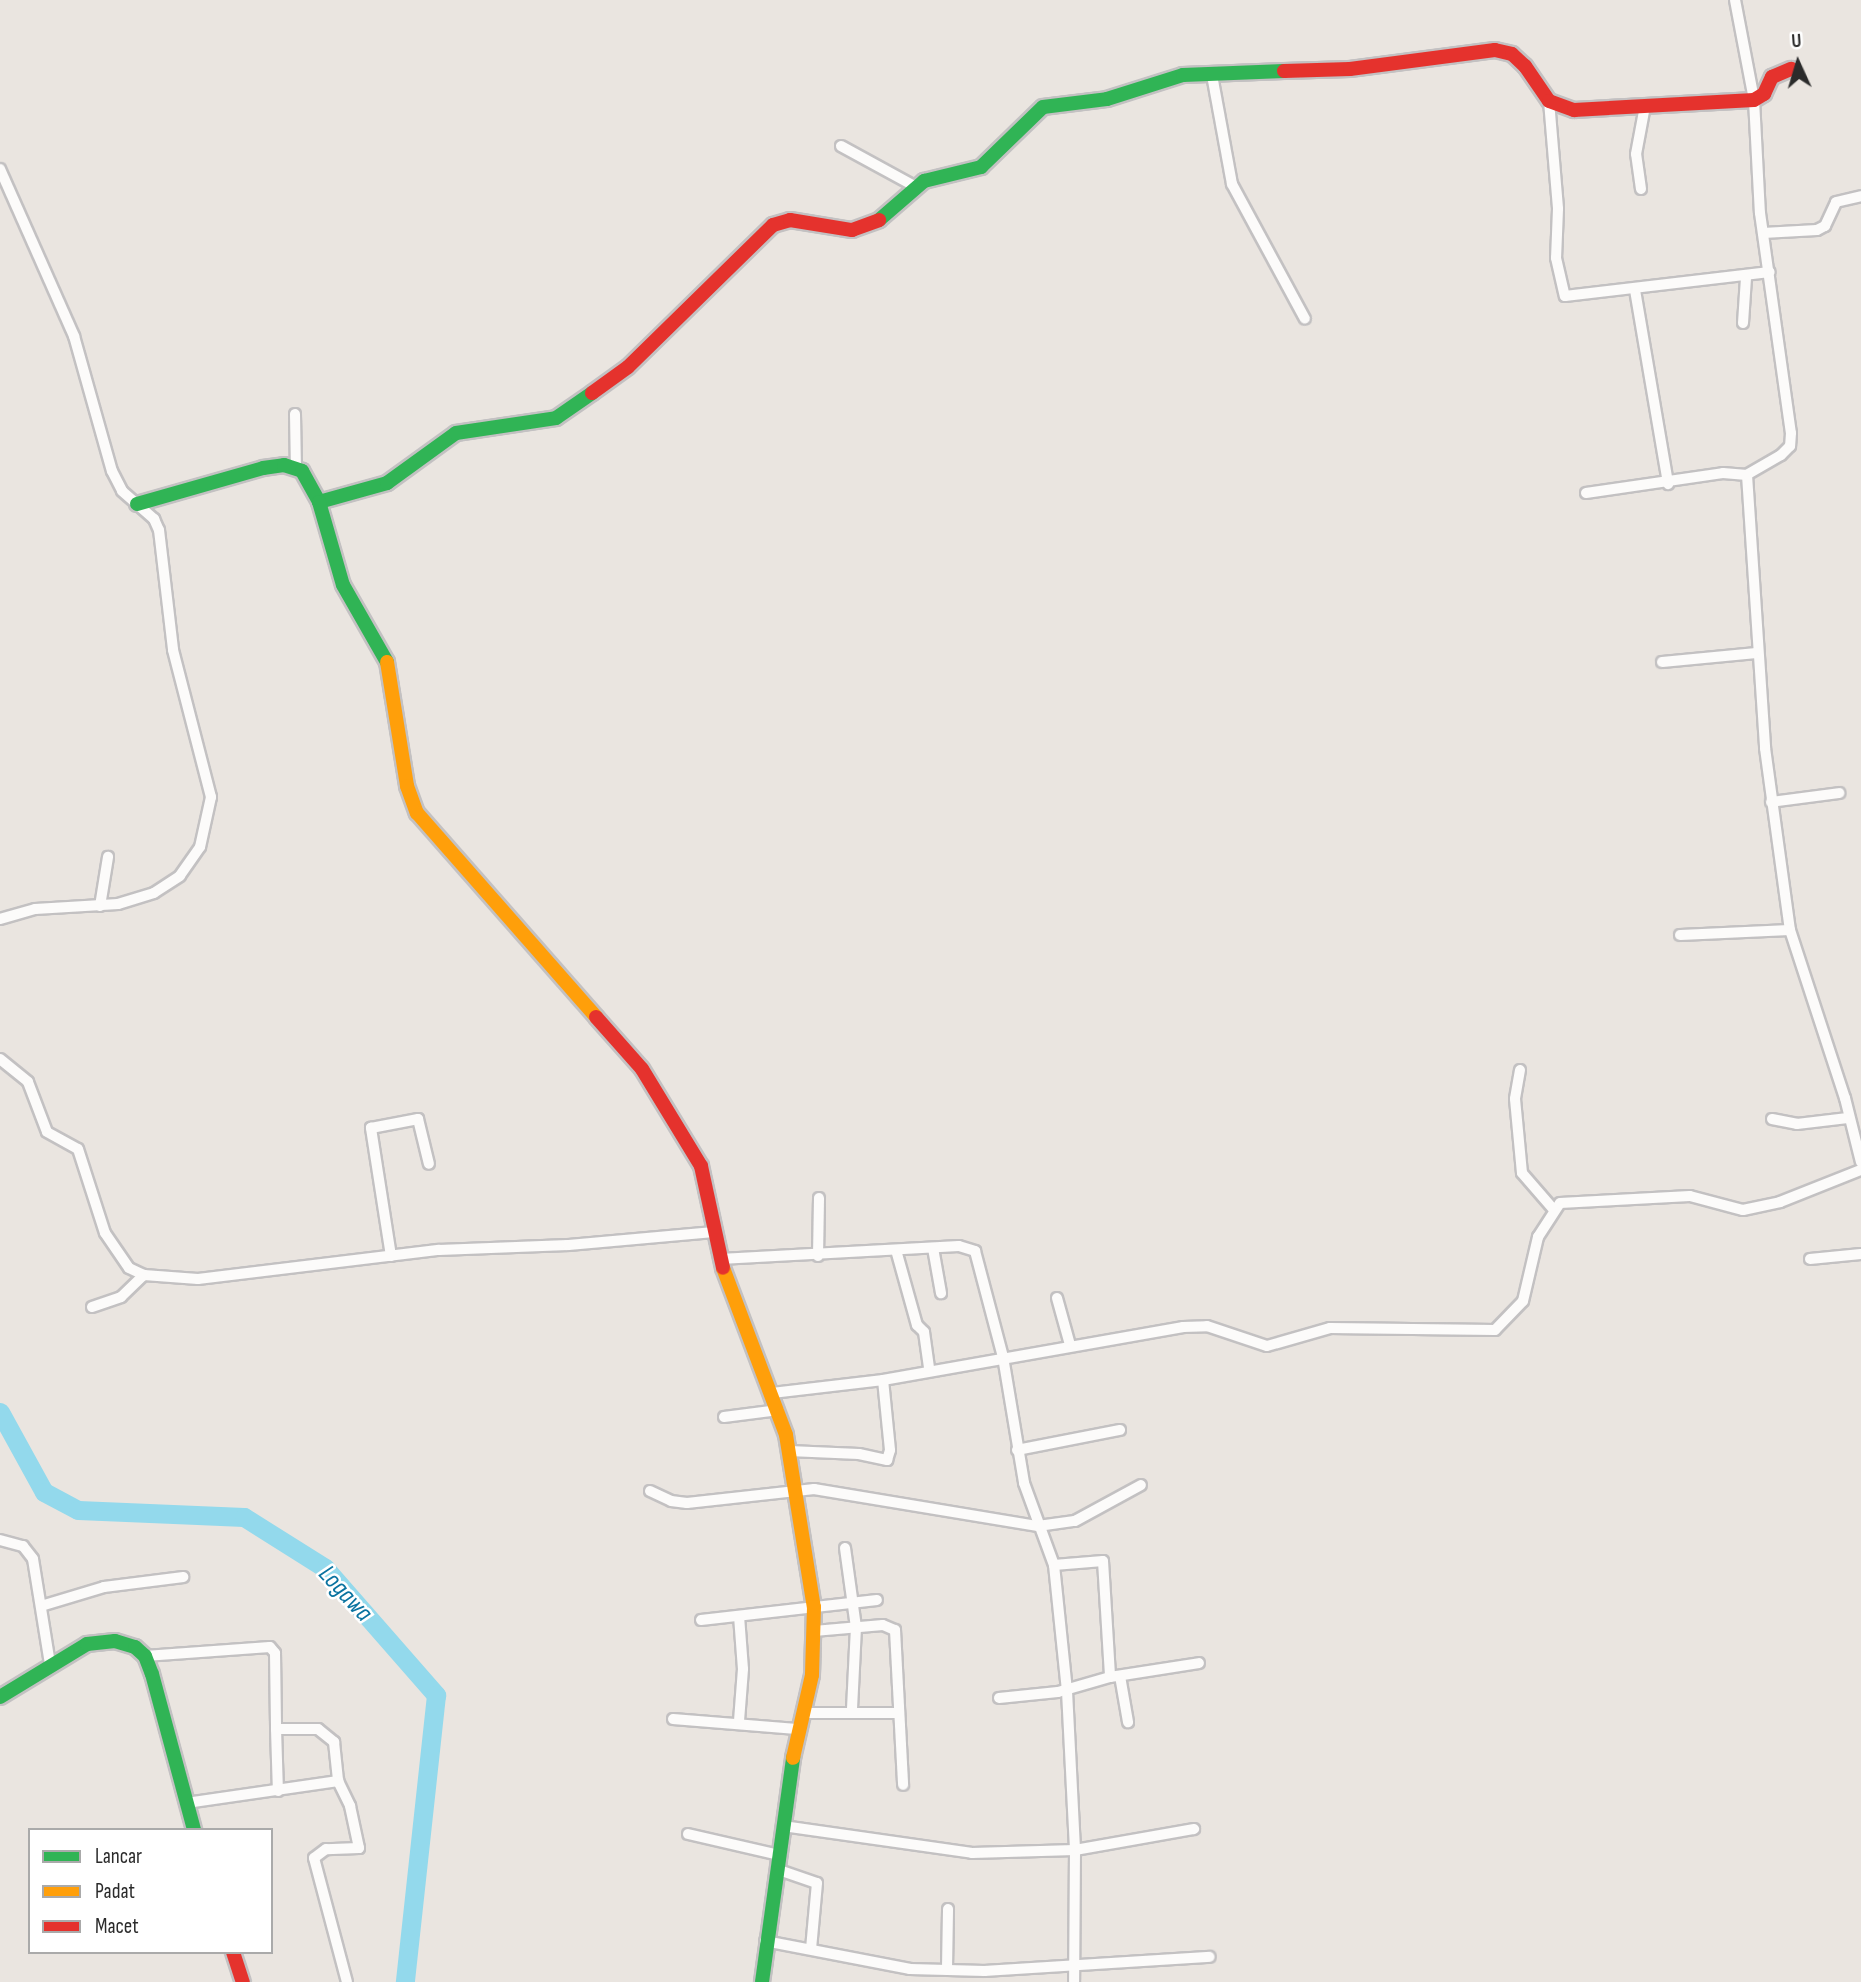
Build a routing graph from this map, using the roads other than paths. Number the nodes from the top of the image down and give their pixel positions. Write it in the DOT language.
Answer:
graph roads {
  1 [pos="1735,0"];
  2 [pos="1791,69"];
  3 [pos="1212,75"];
  4 [pos="1755,100"];
  5 [pos="1549,101"];
  6 [pos="1645,106"];
  7 [pos="841,146"];
  8 [pos="0,169"];
  9 [pos="918,188"];
  10 [pos="1641,189"];
  11 [pos="1861,196"];
  12 [pos="1763,233"];
  13 [pos="1770,272"];
  14 [pos="1746,278"];
  15 [pos="1635,290"];
  16 [pos="1305,319"];
  17 [pos="1743,323"];
  18 [pos="295,414"];
  19 [pos="296,469"];
  20 [pos="1746,475"];
  21 [pos="1668,484"];
  22 [pos="1586,493"];
  23 [pos="319,502"];
  24 [pos="137,504"];
  25 [pos="1757,653"];
  26 [pos="1662,662"];
  27 [pos="1839,793"];
  28 [pos="1771,802"];
  29 [pos="108,857"];
  30 [pos="100,906"];
  31 [pos="0,919"];
  32 [pos="1790,930"];
  33 [pos="1680,935"];
  34 [pos="0,1059"];
  35 [pos="1520,1070"];
  36 [pos="1848,1118"];
  37 [pos="1772,1119"];
  38 [pos="1861,1162"];
  39 [pos="429,1164"];
  40 [pos="1861,1170"];
  41 [pos="819,1198"];
  42 [pos="1554,1210"];
  43 [pos="714,1232"];
  44 [pos="933,1248"];
  45 [pos="896,1250"];
  46 [pos="1861,1254"];
  47 [pos="818,1255"];
  48 [pos="391,1256"];
  49 [pos="720,1259"];
  50 [pos="1810,1259"];
  51 [pos="144,1275"];
  52 [pos="941,1293"];
  53 [pos="1057,1298"];
  54 [pos="92,1307"];
  55 [pos="1070,1345"];
  56 [pos="1003,1357"];
  57 [pos="929,1368"];
  58 [pos="883,1380"];
  59 [pos="772,1393"];
  60 [pos="779,1410"];
  61 [pos="724,1417"];
  62 [pos="1120,1430"];
  63 [pos="1017,1450"];
  64 [pos="789,1451"];
  65 [pos="1141,1485"];
  66 [pos="796,1488"];
  67 [pos="650,1491"];
  68 [pos="1038,1525"];
  69 [pos="0,1541"];
  70 [pos="845,1548"];
  71 [pos="1054,1566"];
  72 [pos="183,1577"];
  73 [pos="877,1600"];
  74 [pos="851,1603"];
  75 [pos="41,1605"];
  76 [pos="814,1607"];
  77 [pos="739,1616"];
  78 [pos="701,1620"];
  79 [pos="856,1627"];
  80 [pos="814,1631"];
  81 [pos="145,1656"];
  82 [pos="1199,1663"];
  83 [pos="50,1664"];
  84 [pos="1115,1676"];
  85 [pos="1067,1691"];
  86 [pos="0,1698"];
  87 [pos="999,1698"];
  88 [pos="852,1710"];
  89 [pos="803,1713"];
  90 [pos="898,1713"];
  91 [pos="673,1718"];
  92 [pos="739,1721"];
  93 [pos="1128,1722"];
  94 [pos="276,1729"];
  95 [pos="797,1729"];
  96 [pos="338,1781"];
  97 [pos="903,1785"];
  98 [pos="278,1791"];
  99 [pos="186,1803"];
  100 [pos="783,1826"];
  101 [pos="193,1828"];
  102 [pos="1194,1829"];
  103 [pos="688,1834"];
  104 [pos="1075,1850"];
  105 [pos="777,1862"];
  106 [pos="948,1909"];
  107 [pos="765,1941"];
  108 [pos="811,1949"];
  109 [pos="234,1954"];
  110 [pos="1210,1957"];
  111 [pos="1076,1966"];
  112 [pos="947,1968"];
  113 [pos="243,1982"];
  114 [pos="347,1982"];
  115 [pos="762,1982"];
  116 [pos="1074,1982"];
  1 -- 4 [label="street"];
  2 -- 4 [label="street"];
  3 -- 5 [label="street"];
  3 -- 9 [label="street"];
  3 -- 16 [label="street"];
  4 -- 6 [label="street"];
  4 -- 12 [label="street"];
  5 -- 6 [label="street"];
  5 -- 15 [label="street"];
  6 -- 10 [label="street"];
  7 -- 9 [label="street"];
  8 -- 24 [label="street"];
  9 -- 23 [label="street"];
  11 -- 12 [label="street"];
  12 -- 13 [label="street"];
  13 -- 14 [label="street"];
  13 -- 20 [label="street"];
  14 -- 15 [label="street"];
  14 -- 17 [label="street"];
  15 -- 21 [label="street"];
  18 -- 19 [label="street"];
  19 -- 23 [label="street"];
  19 -- 24 [label="street"];
  20 -- 21 [label="street"];
  20 -- 25 [label="street"];
  21 -- 22 [label="street"];
  23 -- 43 [label="street"];
  24 -- 30 [label="street"];
  25 -- 26 [label="street"];
  25 -- 28 [label="street"];
  27 -- 28 [label="street"];
  28 -- 32 [label="street"];
  29 -- 30 [label="street"];
  30 -- 31 [label="street"];
  32 -- 33 [label="street"];
  32 -- 36 [label="street"];
  34 -- 51 [label="street"];
  35 -- 42 [label="street"];
  36 -- 37 [label="street"];
  36 -- 38 [label="street"];
  39 -- 48 [label="street"];
  40 -- 42 [label="street"];
  41 -- 47 [label="street"];
  42 -- 55 [label="street"];
  43 -- 48 [label="street"];
  43 -- 49 [label="street"];
  44 -- 45 [label="street"];
  44 -- 52 [label="street"];
  44 -- 56 [label="street"];
  45 -- 47 [label="street"];
  45 -- 57 [label="street"];
  46 -- 50 [label="street"];
  47 -- 49 [label="street"];
  48 -- 51 [label="street"];
  49 -- 59 [label="street"];
  51 -- 54 [label="street"];
  53 -- 55 [label="street"];
  55 -- 56 [label="street"];
  56 -- 57 [label="street"];
  56 -- 63 [label="street"];
  57 -- 58 [label="street"];
  58 -- 59 [label="street"];
  58 -- 64 [label="street"];
  59 -- 60 [label="street"];
  60 -- 61 [label="street"];
  60 -- 64 [label="street"];
  62 -- 63 [label="street"];
  63 -- 68 [label="street"];
  64 -- 66 [label="street"];
  65 -- 68 [label="street"];
  66 -- 67 [label="street"];
  66 -- 68 [label="street"];
  66 -- 76 [label="street"];
  68 -- 71 [label="street"];
  69 -- 75 [label="street"];
  70 -- 74 [label="street"];
  71 -- 84 [label="street"];
  71 -- 85 [label="street"];
  72 -- 75 [label="street"];
  73 -- 74 [label="street"];
  74 -- 76 [label="street"];
  74 -- 79 [label="street"];
  75 -- 83 [label="street"];
  76 -- 77 [label="street"];
  76 -- 80 [label="street"];
  77 -- 78 [label="street"];
  77 -- 92 [label="street"];
  79 -- 80 [label="street"];
  79 -- 88 [label="street"];
  79 -- 90 [label="street"];
  80 -- 89 [label="street"];
  81 -- 83 [label="street"];
  81 -- 94 [label="street"];
  81 -- 99 [label="street"];
  82 -- 84 [label="street"];
  83 -- 86 [label="street"];
  84 -- 85 [label="street"];
  84 -- 93 [label="street"];
  85 -- 87 [label="street"];
  85 -- 104 [label="street"];
  88 -- 89 [label="street"];
  88 -- 90 [label="street"];
  89 -- 95 [label="street"];
  90 -- 97 [label="street"];
  91 -- 92 [label="street"];
  92 -- 95 [label="street"];
  94 -- 96 [label="street"];
  94 -- 98 [label="street"];
  95 -- 100 [label="street"];
  96 -- 98 [label="street"];
  96 -- 114 [label="street"];
  98 -- 99 [label="street"];
  99 -- 101 [label="street"];
  100 -- 104 [label="street"];
  100 -- 105 [label="street"];
  102 -- 104 [label="street"];
  103 -- 105 [label="street"];
  104 -- 111 [label="street"];
  105 -- 107 [label="street"];
  105 -- 108 [label="street"];
  106 -- 112 [label="street"];
  107 -- 108 [label="street"];
  107 -- 115 [label="street"];
  108 -- 112 [label="street"];
  109 -- 113 [label="street"];
  110 -- 111 [label="street"];
  111 -- 112 [label="street"];
  111 -- 116 [label="street"];
}
